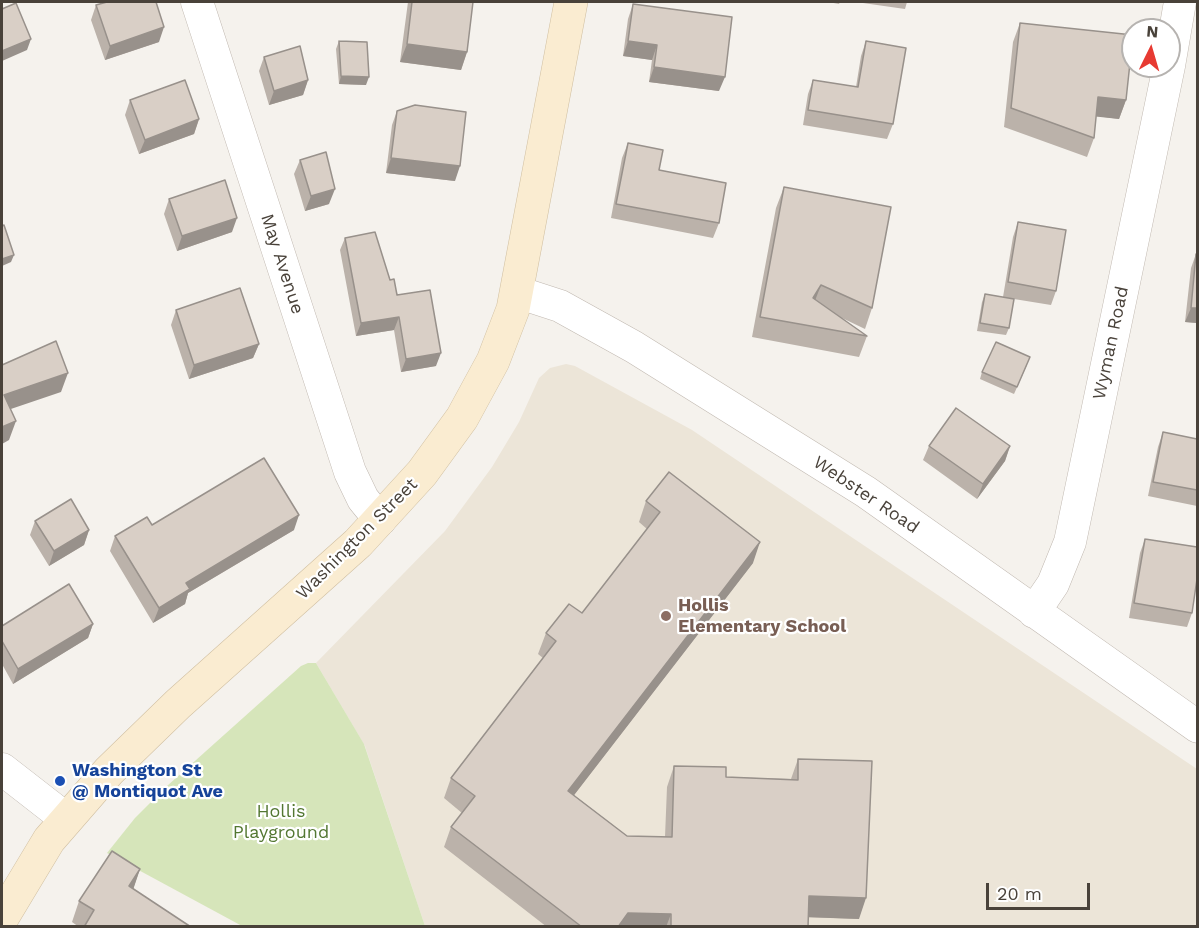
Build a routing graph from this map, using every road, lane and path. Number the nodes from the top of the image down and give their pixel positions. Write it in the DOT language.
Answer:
graph roads {
  1 [pos="197,2"];
  2 [pos="571,2"];
  3 [pos="1180,2"];
  4 [pos="1177,18"];
  5 [pos="1167,78"];
  6 [pos="517,292"];
  7 [pos="380,520"];
  8 [pos="1034,612"];
  9 [pos="1197,727"];
  10 [pos="2,769"];
  11 [pos="65,818"];
  12 [pos="2,918"];
  1 -- 7 [label="street, May Avenue"];
  2 -- 6 [label="main road, Washington Street"];
  3 -- 4 [label="street, Wyman Road"];
  5 -- 8 [label="street, Wyman Road"];
  6 -- 7 [label="main road, Washington Street"];
  6 -- 8 [label="street, Webster Road"];
  7 -- 11 [label="main road, Washington Street"];
  8 -- 9 [label="street, Webster Road"];
  10 -- 11 [label="street"];
  11 -- 12 [label="main road, Washington Street"];
}
